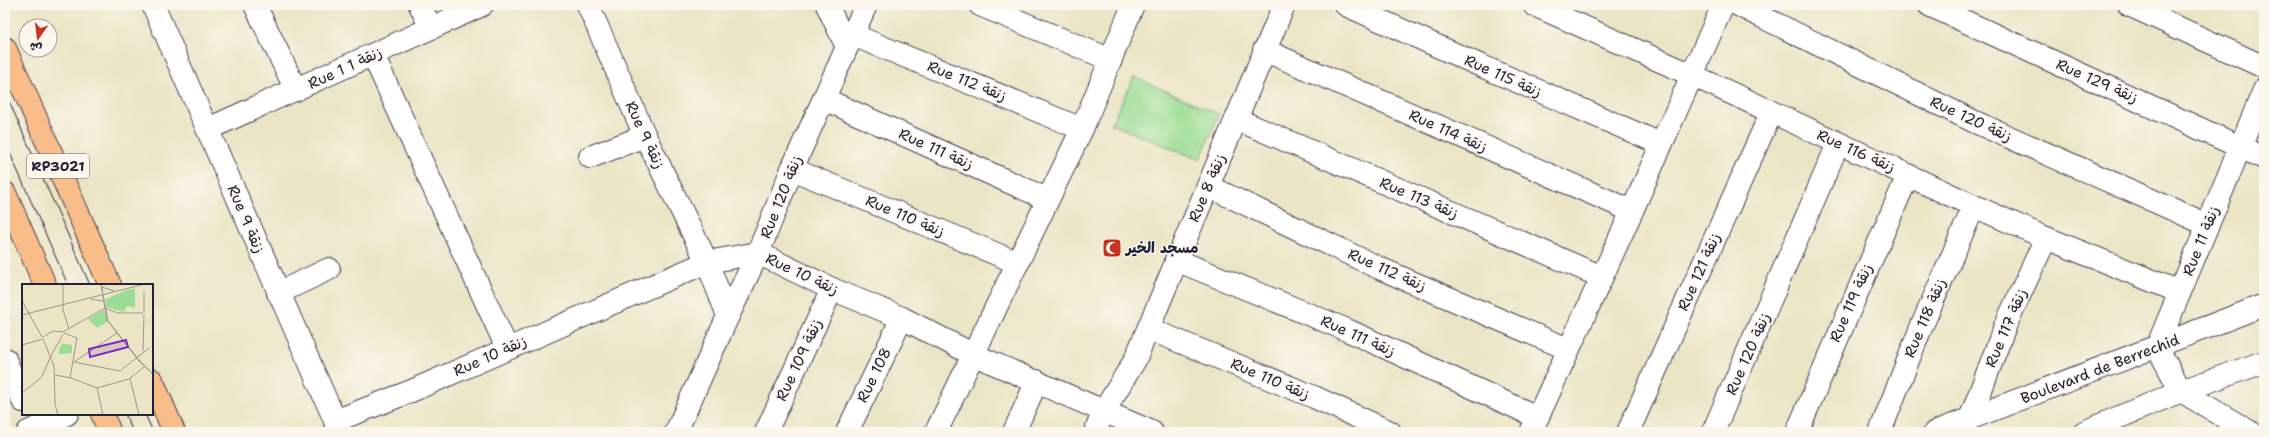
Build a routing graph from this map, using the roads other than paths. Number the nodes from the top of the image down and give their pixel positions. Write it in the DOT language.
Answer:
graph roads {
  1 [pos="153,5"];
  2 [pos="255,5"];
  3 [pos="420,5"];
  4 [pos="482,5"];
  5 [pos="588,5"];
  6 [pos="827,5"];
  7 [pos="866,5"];
  8 [pos="980,5"];
  9 [pos="1133,5"];
  10 [pos="1284,5"];
  11 [pos="1346,5"];
  12 [pos="1534,5"];
  13 [pos="1723,5"];
  14 [pos="1738,5"];
  15 [pos="1929,5"];
  16 [pos="2129,5"];
  17 [pos="431,28"];
  18 [pos="850,41"];
  19 [pos="5,48"];
  20 [pos="1264,50"];
  21 [pos="373,55"];
  22 [pos="1111,60"];
  23 [pos="2264,67"];
  24 [pos="1692,75"];
  25 [pos="296,90"];
  26 [pos="2264,90"];
  27 [pos="824,99"];
  28 [pos="1771,113"];
  29 [pos="1236,119"];
  30 [pos="1082,128"];
  31 [pos="208,129"];
  32 [pos="645,136"];
  33 [pos="1661,144"];
  34 [pos="1838,144"];
  35 [pos="2240,147"];
  36 [pos="590,157"];
  37 [pos="2264,158"];
  38 [pos="792,168"];
  39 [pos="1908,175"];
  40 [pos="1208,186"];
  41 [pos="5,192"];
  42 [pos="1047,199"];
  43 [pos="1974,206"];
  44 [pos="1632,211"];
  45 [pos="11,222"];
  46 [pos="2208,225"];
  47 [pos="2046,238"];
  48 [pos="758,254"];
  49 [pos="1176,260"];
  50 [pos="706,262"];
  51 [pos="1018,263"];
  52 [pos="329,269"];
  53 [pos="1602,277"];
  54 [pos="45,284"];
  55 [pos="110,284"];
  56 [pos="832,289"];
  57 [pos="2180,292"];
  58 [pos="278,293"];
  59 [pos="2264,305"];
  60 [pos="728,316"];
  61 [pos="902,318"];
  62 [pos="1149,328"];
  63 [pos="2158,347"];
  64 [pos="507,348"];
  65 [pos="1568,349"];
  66 [pos="972,354"];
  67 [pos="5,359"];
  68 [pos="2264,362"];
  69 [pos="1037,381"];
  70 [pos="153,382"];
  71 [pos="2181,391"];
  72 [pos="22,399"];
  73 [pos="1104,411"];
  74 [pos="64,415"];
  75 [pos="102,415"];
  76 [pos="1970,419"];
  77 [pos="1534,424"];
  78 [pos="32,427"];
  79 [pos="338,427"];
  80 [pos="110,432"];
  81 [pos="174,432"];
  82 [pos="676,432"];
  83 [pos="766,432"];
  84 [pos="847,432"];
  85 [pos="936,432"];
  86 [pos="1014,432"];
  87 [pos="1095,432"];
  88 [pos="1152,432"];
  89 [pos="1390,432"];
  90 [pos="1628,432"];
  91 [pos="1713,432"];
  92 [pos="1797,432"];
  93 [pos="1880,432"];
  94 [pos="1935,432"];
  95 [pos="2085,432"];
  96 [pos="2250,432"];
  1 -- 31 [label="street, Rue 9 زنقة"];
  2 -- 25 [label="street"];
  3 -- 17 [label="street"];
  4 -- 17 [label="street, Rue 1 زنقة 1"];
  5 -- 32 [label="street, Rue 9 زنقة"];
  6 -- 18 [label="street"];
  7 -- 18 [label="street, Rue 120 زنقة"];
  8 -- 22 [label="street"];
  9 -- 22 [label="street"];
  10 -- 20 [label="street, Rue 8 زنقة"];
  11 -- 33 [label="street, Rue 115 زنقة"];
  12 -- 24 [label="street, Rue 116 زنقة"];
  13 -- 24 [label="street"];
  14 -- 46 [label="street, Rue 120 زنقة"];
  15 -- 35 [label="street, Rue 129 زنقة"];
  16 -- 23 [label="street"];
  17 -- 21 [label="street, Rue 1 زنقة 1"];
  18 -- 27 [label="street, Rue 120 زنقة"];
  18 -- 30 [label="street, Rue 112 زنقة"];
  19 -- 55 [label="main road, RP3021"];
  20 -- 29 [label="street, Rue 8 زنقة"];
  20 -- 44 [label="street, Rue 114 زنقة"];
  21 -- 25 [label="street, Rue 1 زنقة 1"];
  21 -- 64 [label="street"];
  22 -- 30 [label="street"];
  24 -- 28 [label="street, Rue 116 زنقة"];
  24 -- 33 [label="street"];
  25 -- 31 [label="street, Rue 1 زنقة 1"];
  26 -- 35 [label="street, Rue 11 زنقة"];
  27 -- 38 [label="street, Rue 120 زنقة"];
  27 -- 42 [label="street, Rue 111 زنقة"];
  28 -- 34 [label="street, Rue 116 زنقة"];
  28 -- 90 [label="street, Rue 121 زنقة"];
  29 -- 40 [label="street, Rue 8 زنقة"];
  29 -- 53 [label="street, Rue 113 زنقة"];
  30 -- 42 [label="street"];
  31 -- 58 [label="street, Rue 9 زنقة"];
  32 -- 36 [label="street"];
  32 -- 50 [label="street, Rue 9 زنقة"];
  33 -- 44 [label="street"];
  34 -- 39 [label="street, Rue 116 زنقة"];
  34 -- 91 [label="street, Rue 120 زنقة"];
  35 -- 37 [label="street, Rue 129 زنقة"];
  35 -- 46 [label="street, Rue 11 زنقة"];
  38 -- 48 [label="street, Rue 120 زنقة"];
  38 -- 51 [label="street, Rue 110 زنقة"];
  39 -- 43 [label="street, Rue 116 زنقة"];
  39 -- 92 [label="street, Rue 119 زنقة"];
  40 -- 49 [label="street, Rue 8 زنقة"];
  40 -- 65 [label="street, Rue 112 زنقة"];
  41 -- 45 [label="main road"];
  42 -- 51 [label="street"];
  43 -- 47 [label="street, Rue 116 زنقة"];
  43 -- 93 [label="street, Rue 118 زنقة"];
  44 -- 53 [label="street"];
  45 -- 54 [label="main road"];
  46 -- 57 [label="street, Rue 11 زنقة"];
  47 -- 57 [label="street, Rue 116 زنقة"];
  47 -- 76 [label="street, Rue 117 زنقة"];
  48 -- 50 [label="street, Rue 10 زنقة"];
  48 -- 56 [label="street, Rue 10 زنقة"];
  48 -- 60 [label="street, Rue 120 زنقة"];
  49 -- 62 [label="street, Rue 8 زنقة"];
  49 -- 77 [label="street, Rue 111 زنقة"];
  50 -- 60 [label="street, Rue 9 زنقة"];
  50 -- 64 [label="street, Rue 10 زنقة"];
  51 -- 66 [label="street"];
  52 -- 58 [label="street"];
  53 -- 65 [label="street"];
  56 -- 61 [label="street, Rue 10 زنقة"];
  56 -- 83 [label="street, Rue 109 زنقة"];
  57 -- 63 [label="street, Rue 11 زنقة"];
  58 -- 79 [label="street, Rue 9 زنقة"];
  59 -- 63 [label="street, Boulevard de Berrechid"];
  60 -- 82 [label="street, Rue 120 زنقة"];
  61 -- 66 [label="street, Rue 10 زنقة"];
  61 -- 84 [label="street, Rue 108"];
  62 -- 73 [label="street, Rue 8 زنقة"];
  62 -- 89 [label="street, Rue 110 زنقة"];
  63 -- 71 [label="street"];
  63 -- 76 [label="street, Boulevard de Berrechid"];
  64 -- 79 [label="street, Rue 10 زنقة"];
  65 -- 77 [label="street"];
  66 -- 69 [label="street, Rue 10 زنقة"];
  66 -- 85 [label="street"];
  67 -- 72 [label="street"];
  68 -- 71 [label="street"];
  69 -- 73 [label="street, Rue 10 زنقة"];
  69 -- 86 [label="street"];
  70 -- 81 [label="main road"];
  71 -- 95 [label="street"];
  71 -- 96 [label="street"];
  73 -- 87 [label="street, Rue 8 زنقة"];
  73 -- 88 [label="street, Rue 10 زنقة"];
  74 -- 78 [label="street"];
  75 -- 80 [label="main road"];
  76 -- 94 [label="street, Boulevard de Berrechid"];
}
